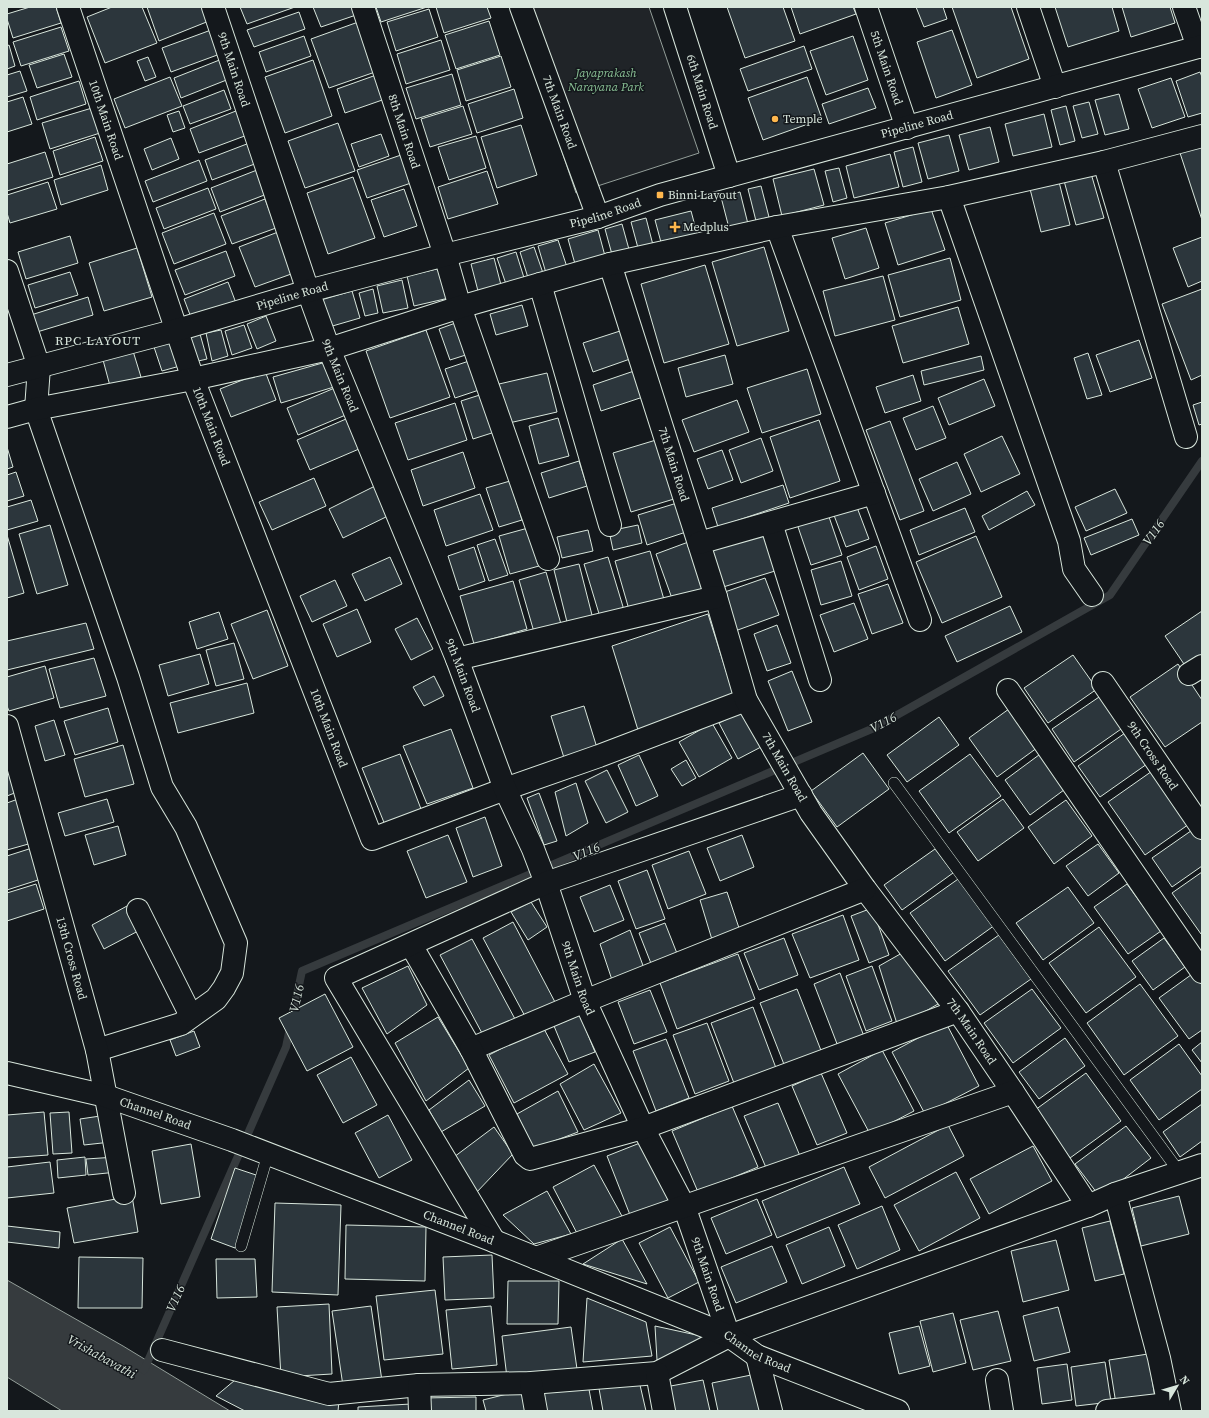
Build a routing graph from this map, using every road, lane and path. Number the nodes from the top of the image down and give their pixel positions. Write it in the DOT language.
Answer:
graph roads {
  1 [pos="68,7"];
  2 [pos="214,7"];
  3 [pos="363,7"];
  4 [pos="521,7"];
  5 [pos="675,7"];
  6 [pos="866,7"];
  7 [pos="1028,7"];
  8 [pos="1184,7"];
  9 [pos="1200,47"];
  10 [pos="1055,87"];
  11 [pos="907,128"];
  12 [pos="1202,136"];
  13 [pos="1104,162"];
  14 [pos="729,176"];
  15 [pos="949,197"];
  16 [pos="598,217"];
  17 [pos="777,227"];
  18 [pos="446,255"];
  19 [pos="610,264"];
  20 [pos="7,271"];
  21 [pos="540,284"];
  22 [pos="308,291"];
  23 [pos="460,307"];
  24 [pos="177,330"];
  25 [pos="329,350"];
  26 [pos="39,367"];
  27 [pos="7,375"];
  28 [pos="193,379"];
  29 [pos="36,409"];
  30 [pos="7,417"];
  31 [pos="1186,437"];
  32 [pos="874,493"];
  33 [pos="771,523"];
  34 [pos="610,524"];
  35 [pos="699,543"];
  36 [pos="548,559"];
  37 [pos="1092,595"];
  38 [pos="716,597"];
  39 [pos="920,620"];
  40 [pos="457,659"];
  41 [pos="820,680"];
  42 [pos="1103,683"];
  43 [pos="1008,690"];
  44 [pos="746,700"];
  45 [pos="7,726"];
  46 [pos="894,783"];
  47 [pos="505,789"];
  48 [pos="799,791"];
  49 [pos="1202,828"];
  50 [pos="545,882"];
  51 [pos="865,890"];
  52 [pos="138,910"];
  53 [pos="411,945"];
  54 [pos="1202,972"];
  55 [pos="585,1001"];
  56 [pos="958,1011"];
  57 [pos="191,1016"];
  58 [pos="98,1050"];
  59 [pos="470,1050"];
  60 [pos="7,1073"];
  61 [pos="1014,1092"];
  62 [pos="106,1096"];
  63 [pos="643,1128"];
  64 [pos="261,1151"];
  65 [pos="1202,1165"];
  66 [pos="1180,1173"];
  67 [pos="124,1193"];
  68 [pos="1115,1194"];
  69 [pos="684,1206"];
  70 [pos="1088,1206"];
  71 [pos="494,1241"];
  72 [pos="242,1246"];
  73 [pos="536,1258"];
  74 [pos="729,1336"];
  75 [pos="162,1350"];
  76 [pos="757,1356"];
  77 [pos="657,1373"];
  78 [pos="997,1380"];
  79 [pos="531,1383"];
  80 [pos="420,1385"];
  81 [pos="1169,1408"];
  82 [pos="420,1411"];
  83 [pos="536,1411"];
  84 [pos="664,1411"];
  85 [pos="771,1411"];
  86 [pos="898,1411"];
  87 [pos="1002,1411"];
  88 [pos="1107,1411"];
  1 -- 24 [label="street, 10th Main Road"];
  2 -- 22 [label="street, 9th Main Road"];
  3 -- 18 [label="street, 8th Main Road"];
  4 -- 16 [label="street, 7th Main Road"];
  5 -- 14 [label="street, 6th Main Road"];
  6 -- 11 [label="street, 5th Main Road"];
  7 -- 10 [label="street"];
  8 -- 9 [label="street"];
  9 -- 10 [label="street, Pipeline Road"];
  10 -- 11 [label="street, Pipeline Road"];
  11 -- 14 [label="street, Pipeline Road"];
  12 -- 13 [label="street"];
  13 -- 15 [label="street"];
  13 -- 31 [label="street"];
  14 -- 16 [label="street, Pipeline Road"];
  15 -- 17 [label="street"];
  15 -- 37 [label="street"];
  16 -- 18 [label="street, Pipeline Road"];
  17 -- 19 [label="street"];
  17 -- 32 [label="street"];
  18 -- 22 [label="street, Pipeline Road"];
  18 -- 23 [label="street, 8th Main Road"];
  19 -- 21 [label="street"];
  19 -- 35 [label="street, 7th Main Road"];
  20 -- 26 [label="street"];
  21 -- 23 [label="street"];
  21 -- 34 [label="street"];
  22 -- 24 [label="street, Pipeline Road"];
  22 -- 25 [label="street, 9th Main Road"];
  23 -- 25 [label="street"];
  23 -- 36 [label="street, 8th Main Road"];
  24 -- 26 [label="street, Pipeline Road"];
  24 -- 28 [label="street, 10th Main Road"];
  25 -- 28 [label="street"];
  25 -- 40 [label="street, 9th Main Road"];
  26 -- 27 [label="street, Pipeline Road"];
  26 -- 29 [label="street"];
  28 -- 29 [label="street"];
  28 -- 47 [label="street, 10th Main Road"];
  29 -- 30 [label="street"];
  29 -- 57 [label="street"];
  32 -- 33 [label="street"];
  32 -- 39 [label="street"];
  33 -- 35 [label="street"];
  33 -- 41 [label="street"];
  35 -- 38 [label="street, 7th Main Road"];
  38 -- 40 [label="street"];
  38 -- 44 [label="street, 7th Main Road"];
  40 -- 47 [label="street, 9th Main Road"];
  42 -- 49 [label="street, 9th Cross Road"];
  43 -- 54 [label="street"];
  44 -- 47 [label="street"];
  44 -- 48 [label="street, 7th Main Road"];
  45 -- 58 [label="street, 13th Cross Road"];
  46 -- 66 [label="lane"];
  47 -- 50 [label="street, 9th Main Road"];
  48 -- 50 [label="street"];
  48 -- 51 [label="street, 7th Main Road"];
  50 -- 53 [label="street"];
  50 -- 55 [label="street, 9th Main Road"];
  51 -- 55 [label="street"];
  51 -- 56 [label="street, 7th Main Road"];
  52 -- 57 [label="street"];
  53 -- 59 [label="street"];
  53 -- 71 [label="street"];
  55 -- 59 [label="street"];
  55 -- 63 [label="street, 9th Main Road"];
  56 -- 61 [label="street, 7th Main Road"];
  56 -- 63 [label="street"];
  57 -- 58 [label="street"];
  58 -- 62 [label="street, 13th Cross Road"];
  59 -- 63 [label="street"];
  60 -- 62 [label="street, Channel Road"];
  61 -- 69 [label="street"];
  61 -- 70 [label="street, 7th Main Road"];
  62 -- 64 [label="street, Channel Road"];
  62 -- 67 [label="street, 13th Cross Road"];
  63 -- 69 [label="street, 9th Main Road"];
  64 -- 71 [label="street, Channel Road"];
  64 -- 72 [label="lane"];
  65 -- 66 [label="street"];
  66 -- 68 [label="street"];
  68 -- 70 [label="street"];
  68 -- 81 [label="street"];
  69 -- 73 [label="street"];
  69 -- 74 [label="street, 9th Main Road"];
  70 -- 74 [label="street"];
  71 -- 73 [label="street, Channel Road"];
  73 -- 74 [label="street, Channel Road"];
  74 -- 76 [label="street, Channel Road"];
  74 -- 77 [label="street"];
  75 -- 80 [label="street"];
  76 -- 85 [label="street"];
  76 -- 86 [label="street, Channel Road"];
  77 -- 79 [label="street"];
  77 -- 84 [label="street"];
  78 -- 87 [label="street"];
  79 -- 80 [label="street"];
  79 -- 83 [label="street"];
  80 -- 82 [label="street"];
  81 -- 88 [label="street"];
}
